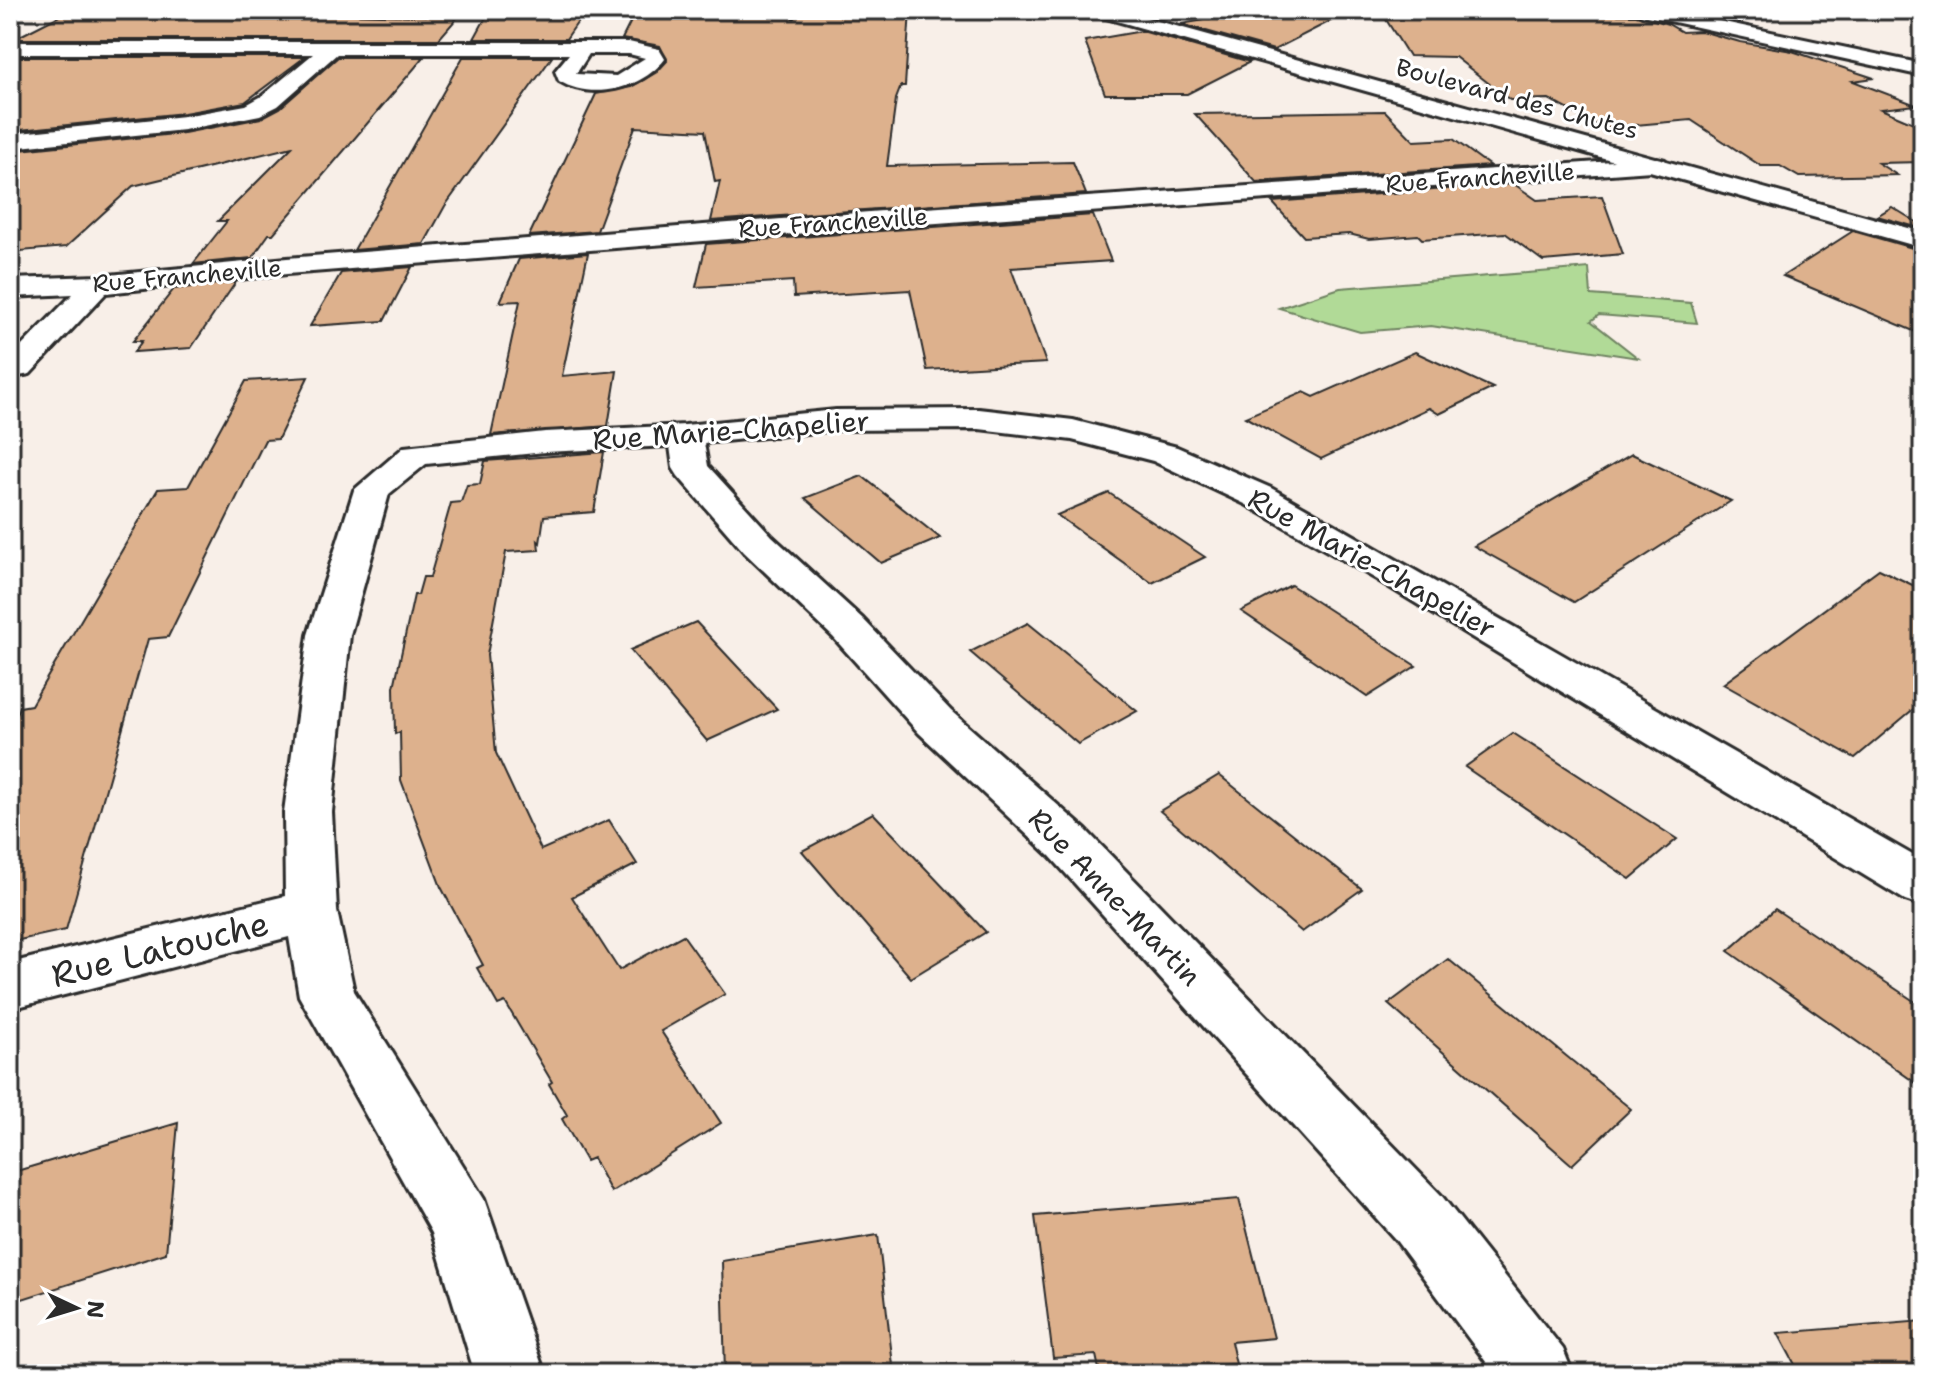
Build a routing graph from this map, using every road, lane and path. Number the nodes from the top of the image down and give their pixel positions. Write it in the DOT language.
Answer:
graph roads {
  1 [pos="1098,10"];
  2 [pos="1642,10"];
  3 [pos="333,47"];
  4 [pos="10,48"];
  5 [pos="584,48"];
  6 [pos="1923,70"];
  7 [pos="10,141"];
  8 [pos="1657,165"];
  9 [pos="1923,240"];
  10 [pos="98,285"];
  11 [pos="10,288"];
  12 [pos="19,367"];
  13 [pos="685,435"];
  14 [pos="1923,886"];
  15 [pos="311,911"];
  16 [pos="10,986"];
  17 [pos="510,1374"];
  18 [pos="1538,1374"];
  1 -- 8 [label="street, Boulevard des Chutes"];
  2 -- 6 [label="street"];
  3 -- 4 [label="street"];
  3 -- 5 [label="street"];
  3 -- 7 [label="street"];
  8 -- 9 [label="street, Boulevard des Chutes"];
  8 -- 10 [label="street, Rue Francheville"];
  10 -- 11 [label="street, Rue Francheville"];
  10 -- 12 [label="street"];
  13 -- 14 [label="street, Rue Marie-Chapelier"];
  13 -- 15 [label="street, Rue Marie-Chapelier"];
  13 -- 18 [label="street, Rue Anne-Martin"];
  15 -- 16 [label="street, Rue Latouche"];
  15 -- 17 [label="street, Rue Marie-Chapelier"];
}
